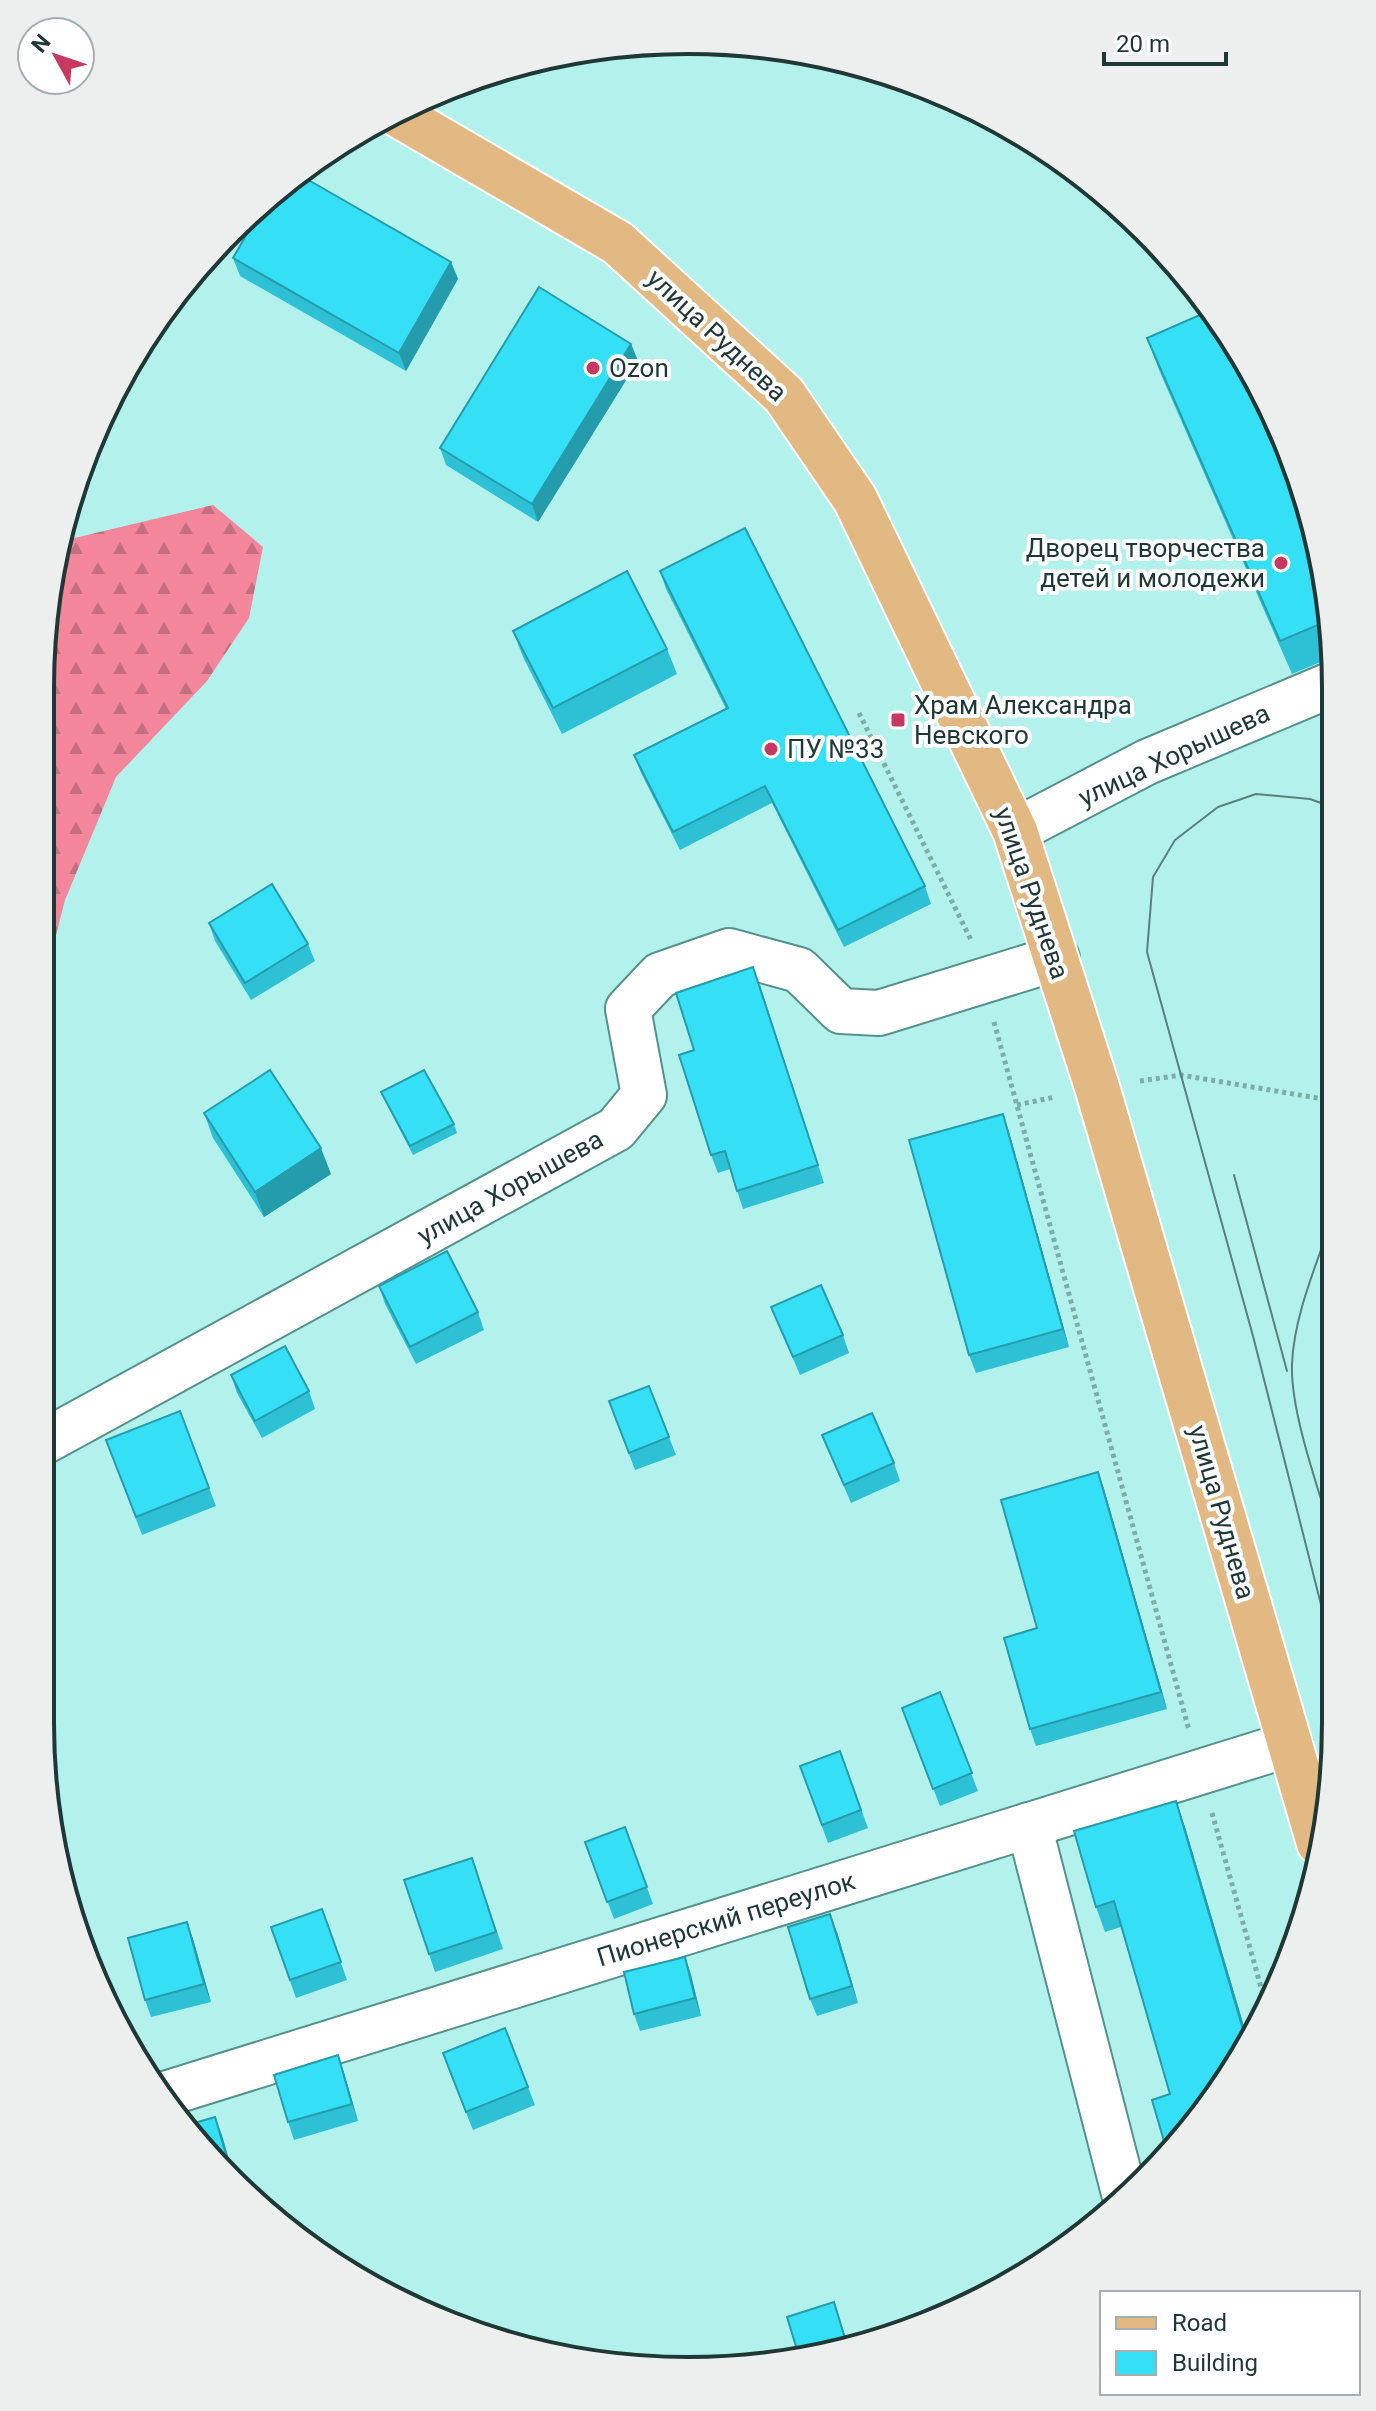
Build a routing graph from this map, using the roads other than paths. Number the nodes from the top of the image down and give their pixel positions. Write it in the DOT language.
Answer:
graph roads {
  1 [pos="407,120"];
  2 [pos="1322,688"];
  3 [pos="1015,831"];
  4 [pos="1057,958"];
  5 [pos="54,1436"];
  6 [pos="1290,1744"];
  7 [pos="1029,1825"];
  8 [pos="1314,1825"];
  9 [pos="173,2092"];
  10 [pos="1122,2185"];
  1 -- 3 [label="main road, улица Руднева"];
  2 -- 3 [label="street, улица Хорышева"];
  3 -- 4 [label="main road, улица Руднева"];
  4 -- 5 [label="street, улица Хорышева"];
  4 -- 6 [label="main road, улица Руднева"];
  6 -- 7 [label="street, Пионерский переулок"];
  6 -- 8 [label="main road, улица Руднева"];
  7 -- 9 [label="street, Пионерский переулок"];
  7 -- 10 [label="street"];
}
